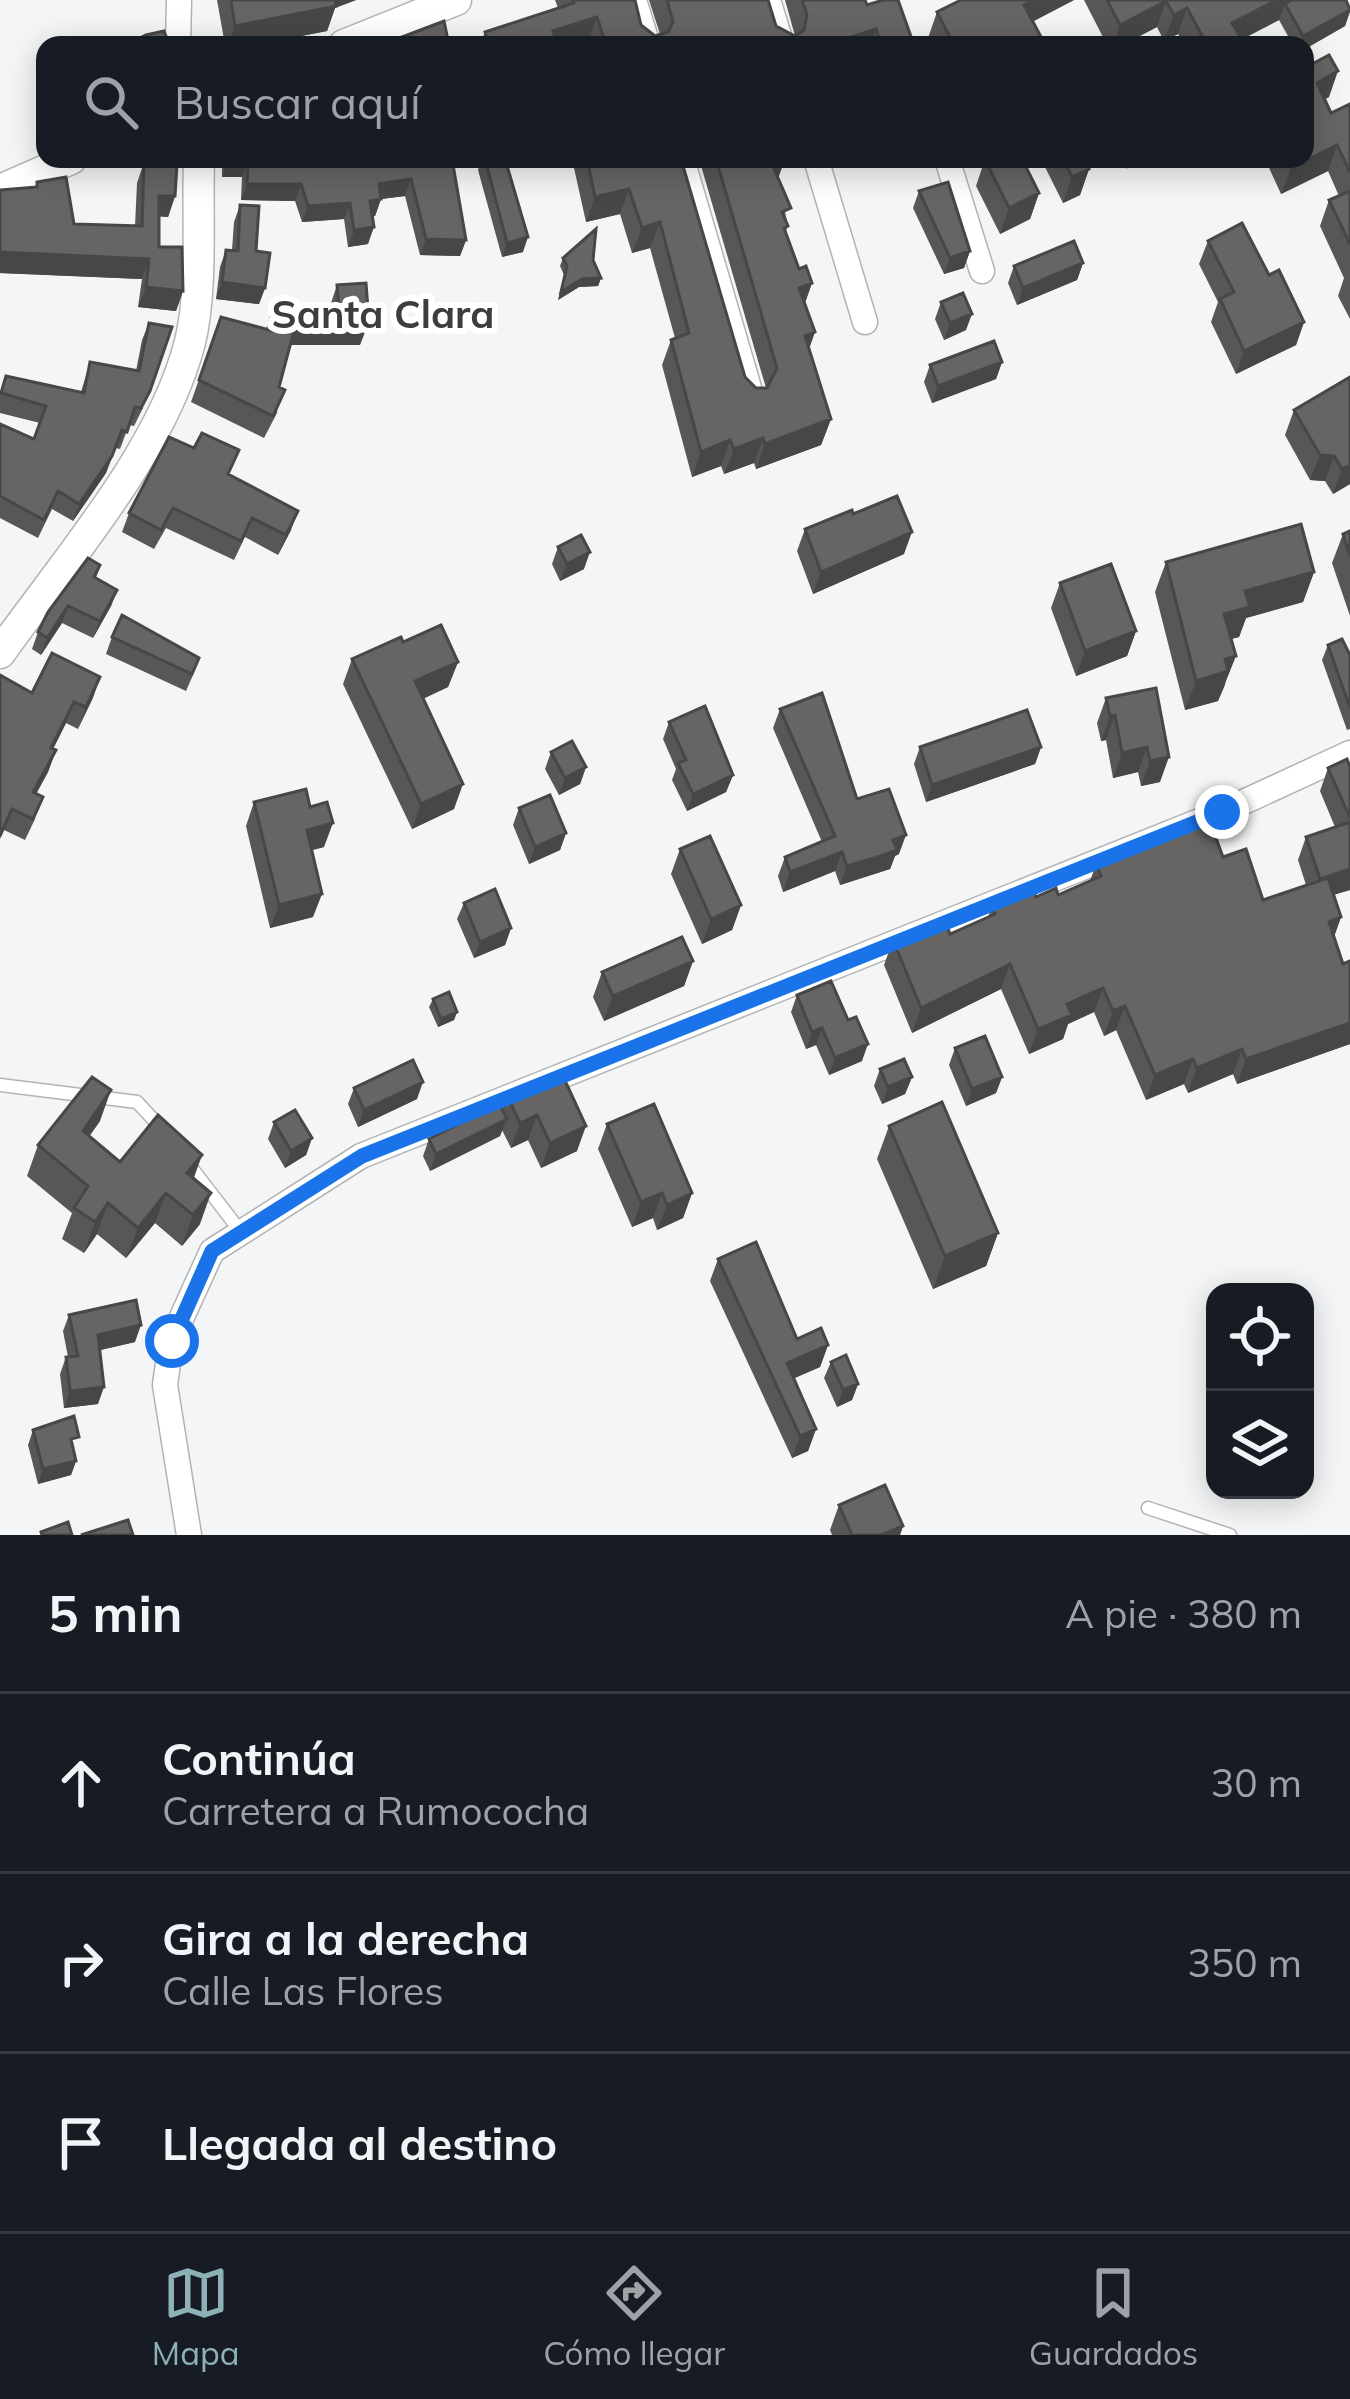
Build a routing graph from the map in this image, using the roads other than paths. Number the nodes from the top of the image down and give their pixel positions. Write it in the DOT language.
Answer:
graph roads {
  1 [pos="178,0"];
  2 [pos="456,0"];
  3 [pos="634,0"];
  4 [pos="768,0"];
  5 [pos="178,36"];
  6 [pos="366,36"];
  7 [pos="645,36"];
  8 [pos="779,36"];
  9 [pos="50,168"];
  10 [pos="200,168"];
  11 [pos="685,168"];
  12 [pos="819,168"];
  13 [pos="950,168"];
  14 [pos="0,190"];
  15 [pos="982,271"];
  16 [pos="865,322"];
  17 [pos="752,398"];
  18 [pos="0,653"];
  19 [pos="1350,753"];
  20 [pos="0,1085"];
  21 [pos="241,1232"];
  22 [pos="1148,1508"];
  23 [pos="189,1535"];
  24 [pos="1230,1535"];
  1 -- 5 [label="street"];
  2 -- 6 [label="street"];
  3 -- 7 [label="street"];
  4 -- 8 [label="street"];
  9 -- 14 [label="street"];
  10 -- 18 [label="street"];
  11 -- 17 [label="street"];
  12 -- 16 [label="street"];
  13 -- 15 [label="street"];
  19 -- 21 [label="street"];
  20 -- 21 [label="lane"];
  21 -- 23 [label="street"];
  22 -- 24 [label="lane"];
}
